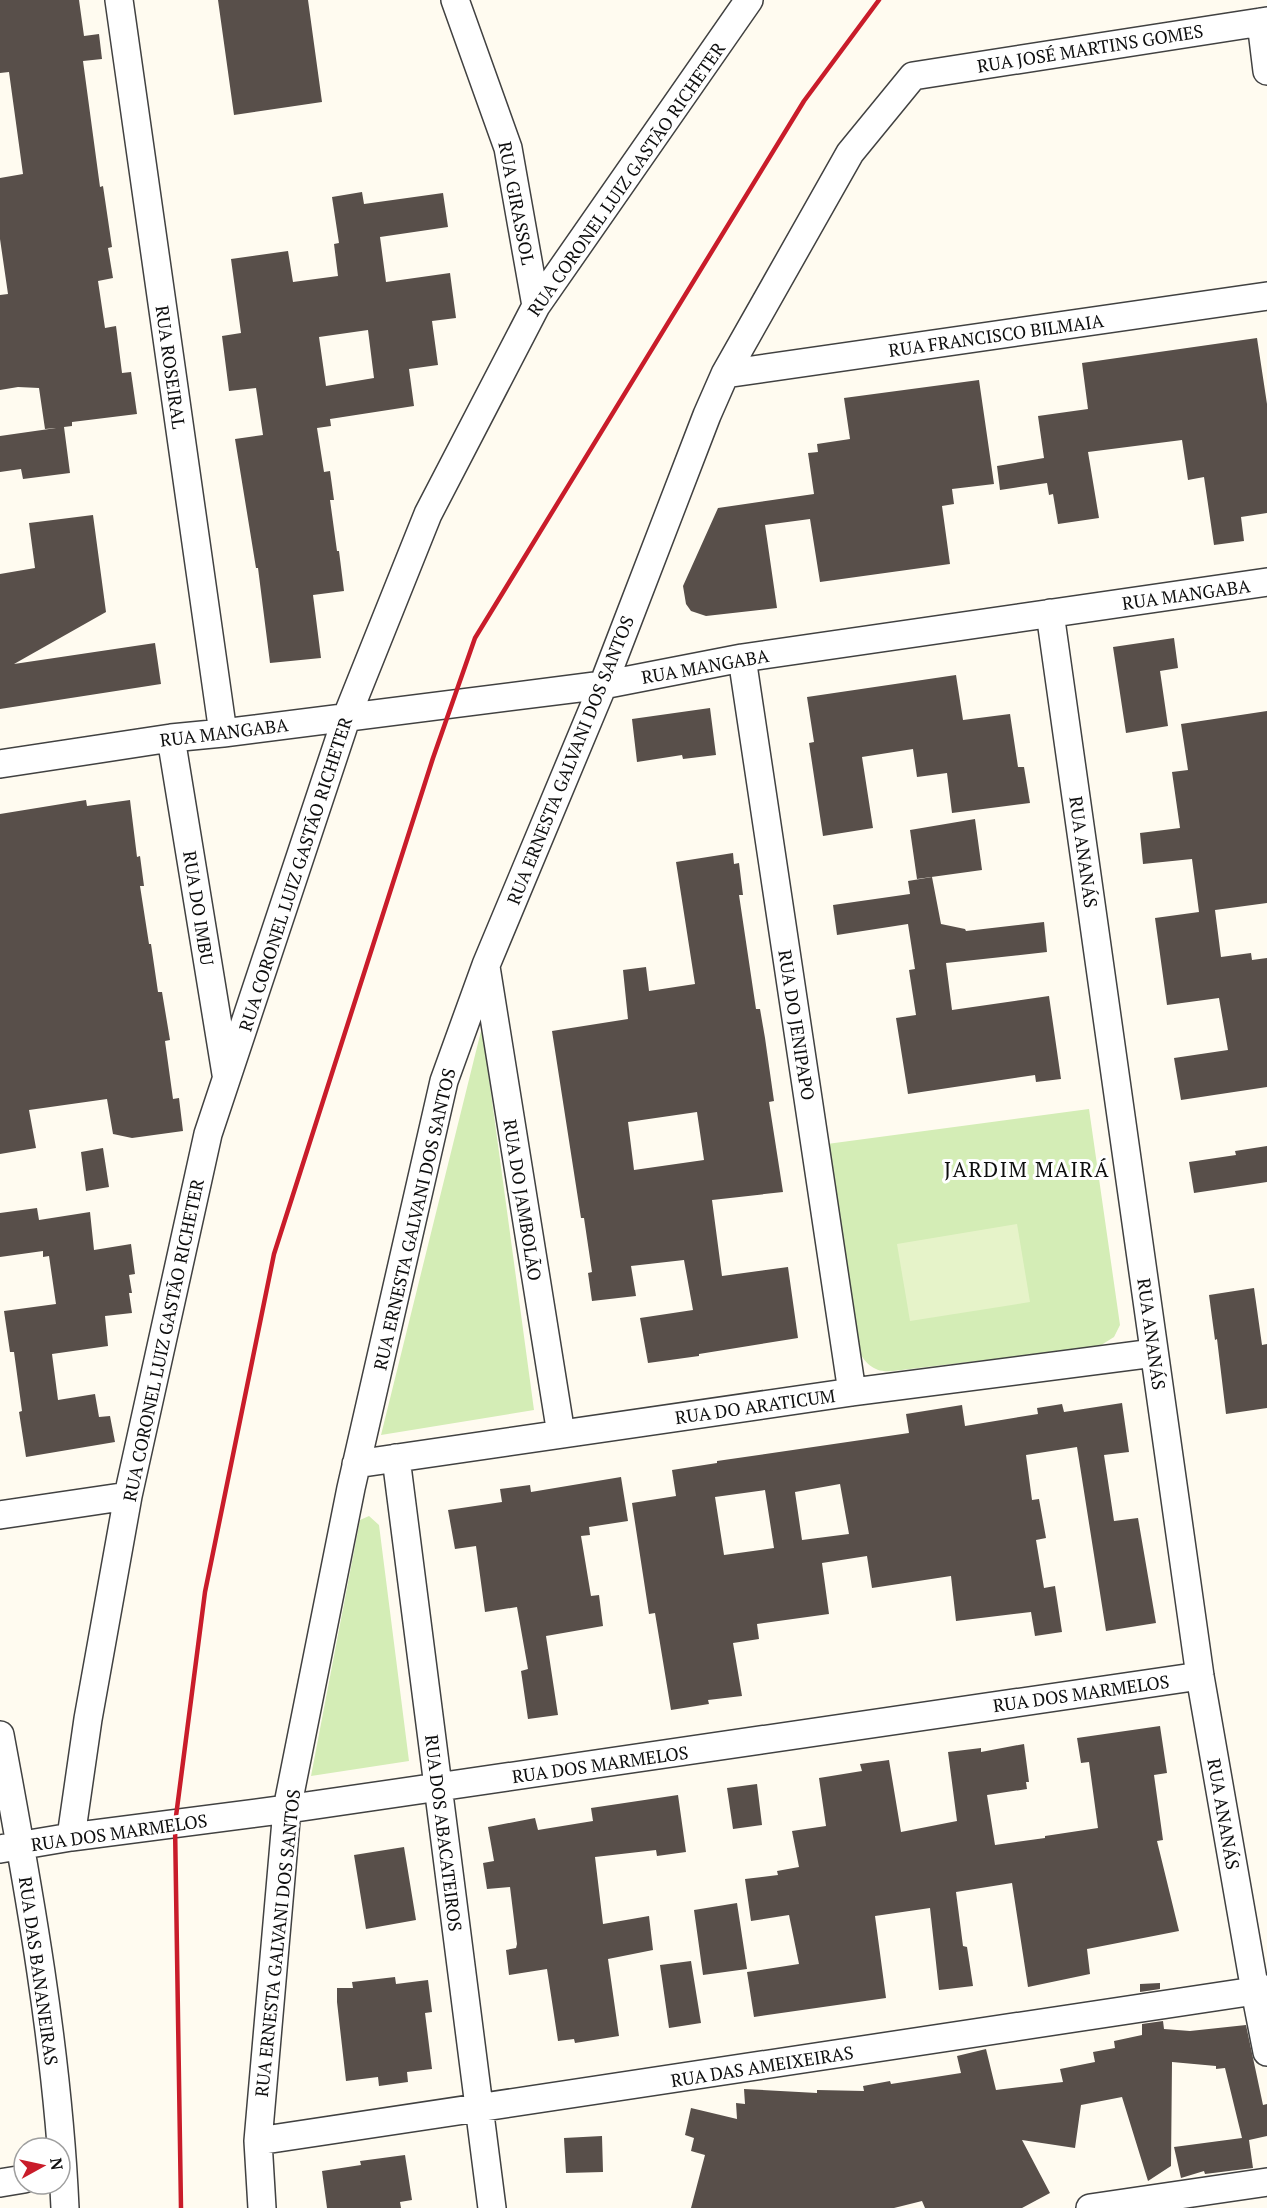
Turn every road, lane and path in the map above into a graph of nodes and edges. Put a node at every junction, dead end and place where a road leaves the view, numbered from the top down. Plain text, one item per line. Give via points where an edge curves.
1 (119, 0) edge
2 (455, 0) edge
3 (749, 0) edge
4 (1264, 21) edge
5 (1267, 71) edge
6 (913, 76) joint
7 (1267, 296) edge
8 (536, 306) junction
9 (725, 374) junction
10 (1267, 582) edge
11 (1050, 613) junction
12 (742, 658) junction
13 (603, 685) junction
14 (347, 716) junction
15 (224, 733) junction
16 (171, 738) junction
17 (0, 764) edge
18 (486, 965) junction
19 (227, 1078) junction
20 (1154, 1353) junction
21 (852, 1392) junction
22 (561, 1434) junction
23 (396, 1458) junction
24 (356, 1464) junction
25 (128, 1496) junction
26 (0, 1515) edge
27 (1200, 1676) junction
28 (0, 1735) edge
29 (438, 1787) junction
30 (287, 1809) junction
31 (71, 1837) junction
32 (10, 1847) edge
33 (1261, 1990) edge
34 (1267, 2052) edge
35 (480, 2108) junction
36 (59, 2136) edge
37 (258, 2141) junction
38 (1267, 2182) edge
39 (262, 2208) edge
40 (492, 2208) edge
41 (1090, 2208) edge

1 - 15 street, RUA ROSEIRAL
2 - 8 street, RUA GIRASSOL via 508,148
3 - 8 street, RUA CORONEL LUIZ GASTÃO RICHETER
4 - 5 street
4 - 6 street, RUA JOSÉ MARTINS GOMES
6 - 9 street, RUA ERNESTA GALVANI DOS SANTOS via 850,153
7 - 9 street, RUA FRANCISCO BILMAIA
8 - 14 street, RUA CORONEL LUIZ GASTÃO RICHETER via 428,514
9 - 13 street, RUA ERNESTA GALVANI DOS SANTOS
10 - 11 street, RUA MANGABA
11 - 12 street, RUA MANGABA
11 - 20 street, RUA ANANÁS
12 - 13 street, RUA MANGABA
12 - 21 street, RUA DO JENIPAPO
13 - 14 street, RUA MANGABA
13 - 18 street, RUA ERNESTA GALVANI DOS SANTOS
14 - 15 street, RUA MANGABA
14 - 19 street, RUA CORONEL LUIZ GASTÃO RICHETER
15 - 16 street, RUA MANGABA
16 - 17 street, RUA MANGABA
16 - 19 street, RUA DO IMBU
18 - 22 street, RUA DO JAMBOLÃO
18 - 24 street, RUA ERNESTA GALVANI DOS SANTOS via 444,1081
19 - 25 street, RUA CORONEL LUIZ GASTÃO RICHETER via 208,1134
20 - 21 street, RUA DO ARATICUM
20 - 27 street, RUA ANANÁS
21 - 22 street, RUA DO ARATICUM
22 - 23 street, RUA DO ARATICUM
23 - 24 street, RUA DO ARATICUM
23 - 29 street, RUA DOS ABACATEIROS
24 - 30 street, RUA ERNESTA GALVANI DOS SANTOS
25 - 26 street
25 - 31 street, RUA CORONEL LUIZ GASTÃO RICHETER
27 - 29 street, RUA DOS MARMELOS
27 - 33 street, RUA ANANÁS
28 - 32 street, RUA DAS BANANEIRAS
29 - 30 street, RUA DOS MARMELOS
29 - 35 street, RUA DOS ABACATEIROS
30 - 31 street, RUA DOS MARMELOS
30 - 37 street, RUA ERNESTA GALVANI DOS SANTOS
31 - 32 street, RUA DOS MARMELOS
32 - 36 street, RUA DAS BANANEIRAS via 51,2055
33 - 34 street, RUA ANANÁS
33 - 35 street, RUA DAS AMEIXEIRAS
35 - 37 street, RUA DAS AMEIXEIRAS
35 - 40 street, RUA DOS ABACATEIROS
37 - 39 street, RUA ERNESTA GALVANI DOS SANTOS
38 - 41 street

